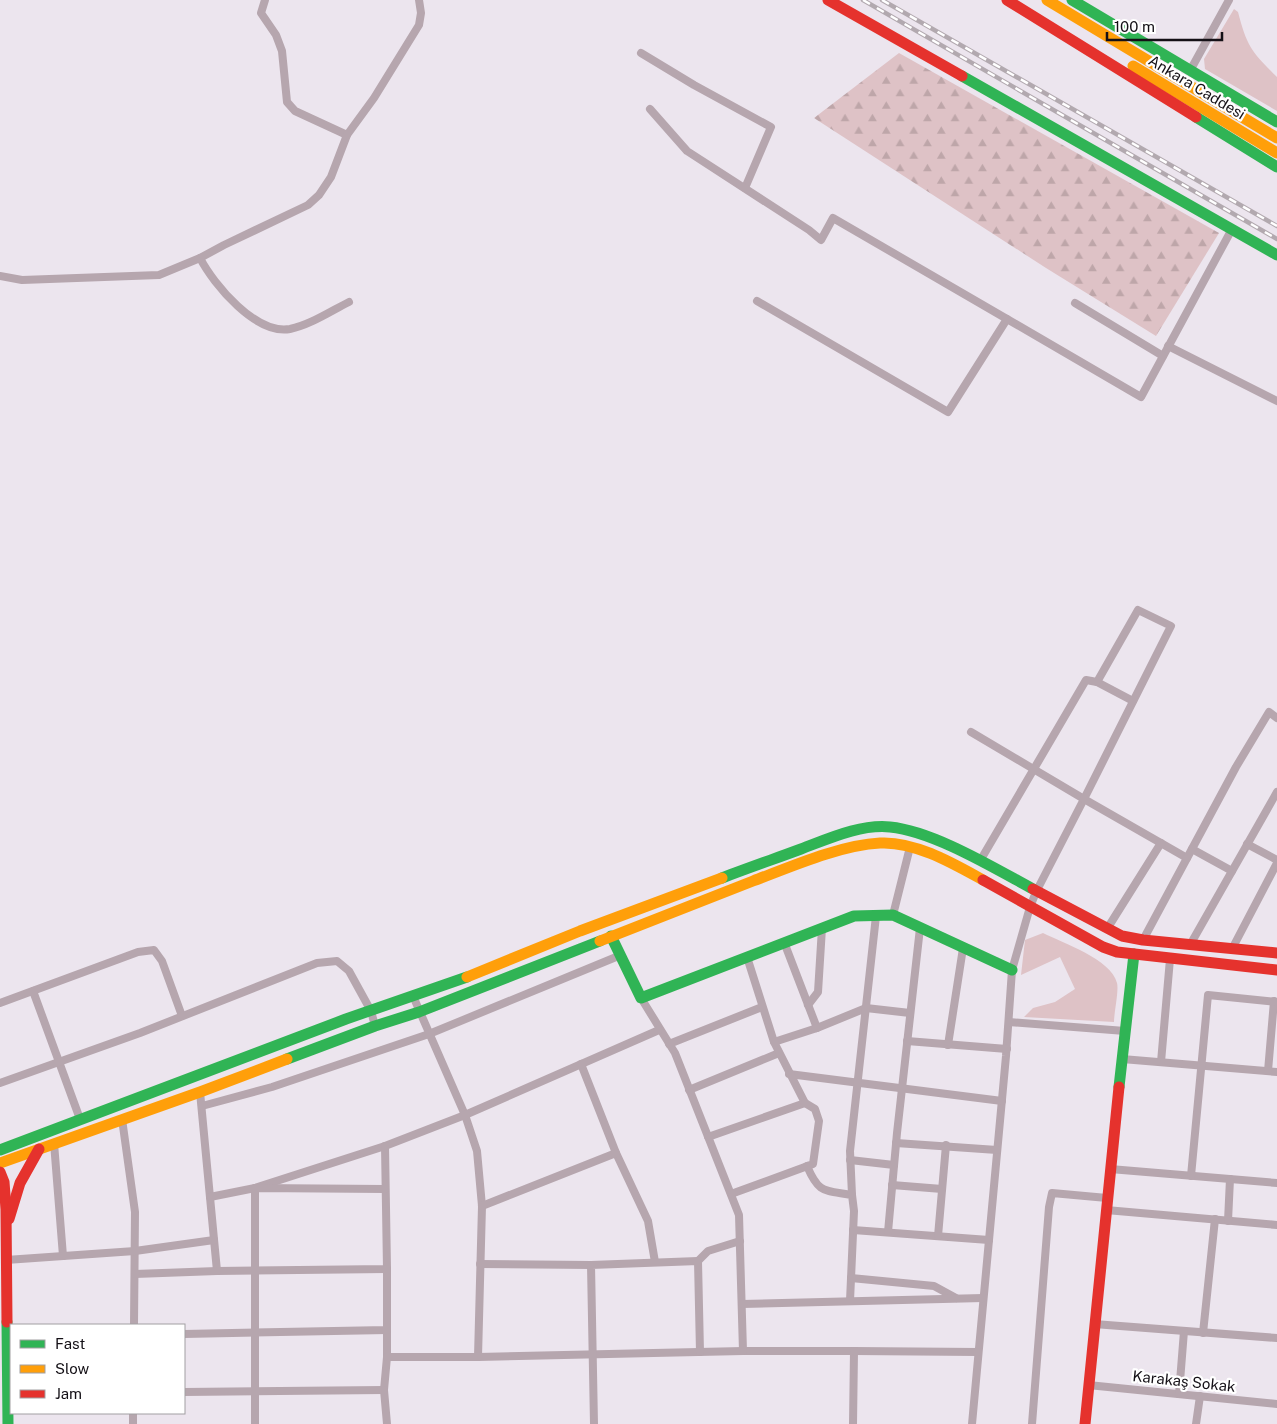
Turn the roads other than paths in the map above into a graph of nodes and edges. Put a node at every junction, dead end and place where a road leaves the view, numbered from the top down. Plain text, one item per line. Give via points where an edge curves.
1 (265, 0) edge
2 (420, 0) edge
3 (828, 0) edge
4 (1007, 0) edge
5 (1025, 0) edge
6 (1047, 0) edge
7 (1072, 0) edge
8 (1229, 0) edge
9 (641, 53) dead end
10 (1190, 69) junction
11 (650, 109) dead end
12 (1277, 122) edge
13 (348, 135) junction
14 (1277, 138) edge
15 (1277, 154) edge
16 (1277, 167) edge
17 (745, 188) junction
18 (1232, 230) junction
19 (1277, 255) edge
20 (200, 258) junction
21 (0, 276) edge
22 (757, 301) dead end
23 (349, 302) dead end
24 (1075, 303) dead end
25 (1007, 319) junction
26 (1168, 346) junction
27 (1163, 356) junction
28 (1277, 401) edge
29 (1097, 682) junction
30 (1133, 701) junction
31 (1277, 718) edge
32 (972, 732) dead end
33 (1034, 770) junction
34 (1277, 792) edge
35 (1084, 799) junction
36 (1161, 843) junction
37 (1247, 844) junction
38 (910, 847) junction
39 (1192, 850) junction
40 (1187, 858) junction
41 (980, 861) junction
42 (1277, 861) edge
43 (1232, 871) junction
44 (1036, 892) junction
45 (1030, 907) junction
46 (892, 915) junction
47 (876, 916) junction
48 (822, 928) junction
49 (920, 928) junction
50 (1107, 929) junction
51 (612, 936) junction
52 (1143, 940) junction
53 (784, 942) junction
54 (1190, 945) junction
55 (963, 948) junction
56 (1232, 949) junction
57 (1276, 951) edge
58 (1134, 954) junction
59 (620, 955) junction
60 (747, 957) junction
61 (1170, 959) junction
62 (1012, 970) junction
63 (1277, 970) edge
64 (33, 991) junction
65 (413, 996) junction
66 (641, 998) junction
67 (1275, 1001) edge
68 (0, 1003) edge
69 (808, 1005) junction
70 (762, 1007) junction
71 (866, 1008) junction
72 (372, 1011) junction
73 (419, 1012) junction
74 (910, 1013) junction
75 (182, 1016) junction
76 (1009, 1022) junction
77 (376, 1026) junction
78 (818, 1028) junction
79 (659, 1030) junction
80 (1125, 1031) junction
81 (429, 1034) junction
82 (907, 1041) junction
83 (774, 1042) junction
84 (669, 1044) junction
85 (948, 1045) junction
86 (1007, 1050) junction
87 (779, 1053) junction
88 (1122, 1059) junction
89 (60, 1062) junction
90 (1161, 1062) junction
91 (581, 1064) junction
92 (1200, 1066) junction
93 (1268, 1071) junction
94 (1277, 1072) edge
95 (789, 1074) junction
96 (0, 1083) edge
97 (857, 1083) junction
98 (902, 1088) junction
99 (689, 1090) junction
100 (200, 1092) junction
101 (1002, 1101) junction
102 (805, 1103) junction
103 (202, 1106) junction
104 (465, 1115) junction
105 (80, 1119) junction
106 (122, 1119) junction
107 (708, 1137) junction
108 (54, 1143) junction
109 (896, 1143) junction
110 (946, 1145) junction
111 (385, 1146) junction
112 (39, 1149) junction
113 (0, 1150) edge
114 (997, 1150) junction
115 (616, 1153) junction
116 (850, 1160) junction
117 (0, 1163) edge
118 (894, 1165) junction
119 (807, 1166) junction
120 (1110, 1169) junction
121 (0, 1172) edge
122 (1191, 1176) junction
123 (1230, 1179) junction
124 (1277, 1183) edge
125 (892, 1185) junction
126 (255, 1188) junction
127 (385, 1189) junction
128 (942, 1189) junction
129 (731, 1194) junction
130 (852, 1195) junction
131 (210, 1197) junction
132 (1106, 1204) junction
133 (482, 1206) junction
134 (1215, 1219) junction
135 (1228, 1221) junction
136 (1277, 1225) edge
137 (6, 1228) junction
138 (853, 1230) junction
139 (888, 1232) junction
140 (938, 1236) junction
141 (214, 1240) junction
142 (989, 1240) junction
143 (740, 1241) junction
144 (135, 1251) junction
145 (63, 1256) junction
146 (6, 1260) junction
147 (698, 1261) junction
148 (655, 1262) junction
149 (480, 1264) junction
150 (591, 1264) junction
151 (387, 1269) junction
152 (217, 1271) junction
153 (256, 1271) junction
154 (135, 1274) junction
155 (851, 1278) junction
156 (983, 1298) junction
157 (958, 1299) junction
158 (850, 1301) junction
159 (742, 1304) junction
160 (134, 1324) edge
161 (1094, 1324) junction
162 (387, 1330) junction
163 (1184, 1331) junction
164 (255, 1332) junction
165 (1203, 1333) junction
166 (185, 1334) edge
167 (9, 1336) edge
168 (1277, 1338) edge
169 (743, 1351) junction
170 (854, 1351) junction
171 (700, 1352) junction
172 (978, 1352) junction
173 (593, 1355) junction
174 (387, 1357) junction
175 (478, 1357) junction
176 (1088, 1385) junction
177 (384, 1390) junction
178 (255, 1391) junction
179 (185, 1392) edge
180 (1179, 1394) junction
181 (1200, 1396) junction
182 (10, 1397) edge
183 (1277, 1404) edge
184 (8, 1424) edge
185 (255, 1424) edge
186 (387, 1424) edge
187 (594, 1424) edge
188 (853, 1424) edge
189 (972, 1424) edge
190 (1032, 1424) edge
191 (1084, 1424) edge
192 (1196, 1424) edge

1 - 13 street via 261,13 282,50 287,102 295,112
2 - 13 street via 420,25
3 - 18 main road
4 - 16 main road
5 - 15 main road, Ankara Caddesi
6 - 14 main road, Ankara Caddesi
7 - 10 main road
8 - 10 street
9 - 17 street via 771,127
10 - 12 main road
11 - 17 street via 687,151
13 - 20 street via 331,177 308,205
17 - 25 street via 821,240 832,218
18 - 19 main road
18 - 26 street
20 - 21 street via 159,275 22,280
20 - 23 street via 209,275 236,304 254,320 275,329 289,329 309,322
22 - 25 street via 948,412
24 - 27 street
25 - 27 street via 1141,397
26 - 27 street
26 - 28 street
29 - 30 street
29 - 30 street via 1138,610 1171,626
29 - 33 street via 1086,680
30 - 35 street
31 - 39 street via 1269,712
32 - 33 street
33 - 35 street
33 - 41 street
34 - 37 street
35 - 36 street
35 - 44 street
36 - 40 street
36 - 50 street
37 - 42 street
37 - 43 street
38 - 45 main road via 943,858
38 - 46 street
38 - 51 main road via 881,843 846,850 787,868
39 - 40 street
39 - 43 street
40 - 52 street
41 - 44 main road
41 - 65 main road via 926,836 888,827 858,830 580,931
42 - 56 street
43 - 54 street
44 - 45 street
44 - 50 main road
45 - 58 main road via 1102,947
45 - 62 street
46 - 47 main road
46 - 49 main road
47 - 48 main road via 854,916
47 - 71 street
48 - 53 main road
48 - 69 street via 818,992
49 - 55 main road
49 - 74 street
50 - 52 main road
51 - 59 main road
51 - 73 main road
52 - 54 main road
53 - 60 main road
53 - 69 street
54 - 56 main road
55 - 62 main road
55 - 85 street
56 - 57 main road
58 - 61 main road
58 - 80 main road
59 - 66 main road
59 - 81 street
60 - 66 main road
60 - 70 street
61 - 63 main road
61 - 90 street
62 - 76 street
64 - 68 street
64 - 75 street via 138,952 154,950 162,961
64 - 89 street
65 - 72 main road
65 - 73 street
66 - 79 street
67 - 92 street via 1208,995
67 - 93 street
69 - 78 street
70 - 83 street
70 - 84 street
71 - 74 street
71 - 78 street
71 - 97 street
72 - 75 street via 349,971 337,961 317,963
72 - 77 street
72 - 105 main road
73 - 77 main road
73 - 81 street
74 - 82 street
75 - 89 street
76 - 80 street
76 - 86 street
77 - 100 main road
78 - 83 street
79 - 84 street
79 - 91 street
80 - 88 main road
81 - 103 street via 272,1087
81 - 104 street
82 - 85 street
82 - 98 street
83 - 87 street
84 - 99 street
85 - 86 street
86 - 101 street
87 - 95 street
87 - 99 street
88 - 90 street
88 - 120 main road
89 - 96 street
89 - 105 street
90 - 92 street
91 - 104 street
91 - 115 street
92 - 93 street
92 - 122 street
93 - 94 street
95 - 97 street
95 - 102 street
97 - 98 street
97 - 116 street
98 - 101 street
98 - 109 street
99 - 107 street
100 - 103 street
100 - 106 main road
101 - 114 street
102 - 107 street
102 - 119 street via 815,1108 819,1121 813,1164
103 - 131 street
104 - 111 street
104 - 133 street via 477,1151
105 - 113 main road
106 - 108 main road
106 - 144 street via 135,1212
107 - 129 street
108 - 112 main road
108 - 145 street
109 - 110 street
109 - 118 street
110 - 114 street
110 - 128 street
111 - 126 street
111 - 127 street
112 - 117 main road
112 - 137 main road via 20,1183
114 - 142 street
115 - 133 street
115 - 148 street via 648,1221
116 - 118 street
116 - 130 street
118 - 125 street
119 - 129 street
119 - 130 street via 816,1184 825,1190
120 - 122 street
120 - 132 main road
121 - 137 main road via 4,1182
122 - 123 street
123 - 124 street
123 - 135 street
125 - 128 street
125 - 139 street
126 - 127 street
126 - 131 street
126 - 153 street
127 - 151 street
128 - 140 street
129 - 143 street via 739,1215
130 - 138 street
131 - 141 street
132 - 134 street
132 - 161 main road
132 - 190 street via 1052,1193
133 - 149 street
134 - 135 street
134 - 165 street
135 - 136 street
137 - 146 main road
138 - 139 street
138 - 155 street
139 - 140 street
140 - 142 street
141 - 144 street
141 - 152 street
142 - 156 street
143 - 147 street via 708,1251
143 - 159 street
144 - 145 street
144 - 154 street
145 - 146 street
146 - 167 main road
147 - 148 street
147 - 171 street
148 - 150 street
149 - 150 street
149 - 175 street
150 - 173 street
151 - 153 street
151 - 162 street
152 - 153 street
152 - 154 street
153 - 164 street
154 - 160 street
155 - 157 street via 934,1286
155 - 158 street
156 - 157 street
156 - 172 street
157 - 158 street
158 - 159 street
159 - 169 street
161 - 163 street
161 - 176 main road
162 - 164 street
162 - 174 street
163 - 165 street
163 - 180 street
164 - 166 street
164 - 178 street
165 - 168 street
167 - 182 main road
169 - 170 street
169 - 171 street
170 - 172 street
170 - 188 street
171 - 173 street
172 - 189 street
173 - 175 street
173 - 187 street
174 - 175 street
174 - 177 street
176 - 180 street, Karakaş Sokak
176 - 191 main road
177 - 178 street
177 - 186 street
178 - 179 street
178 - 185 street
180 - 181 street, Karakaş Sokak
181 - 183 street, Karakaş Sokak
181 - 192 street
182 - 184 main road

